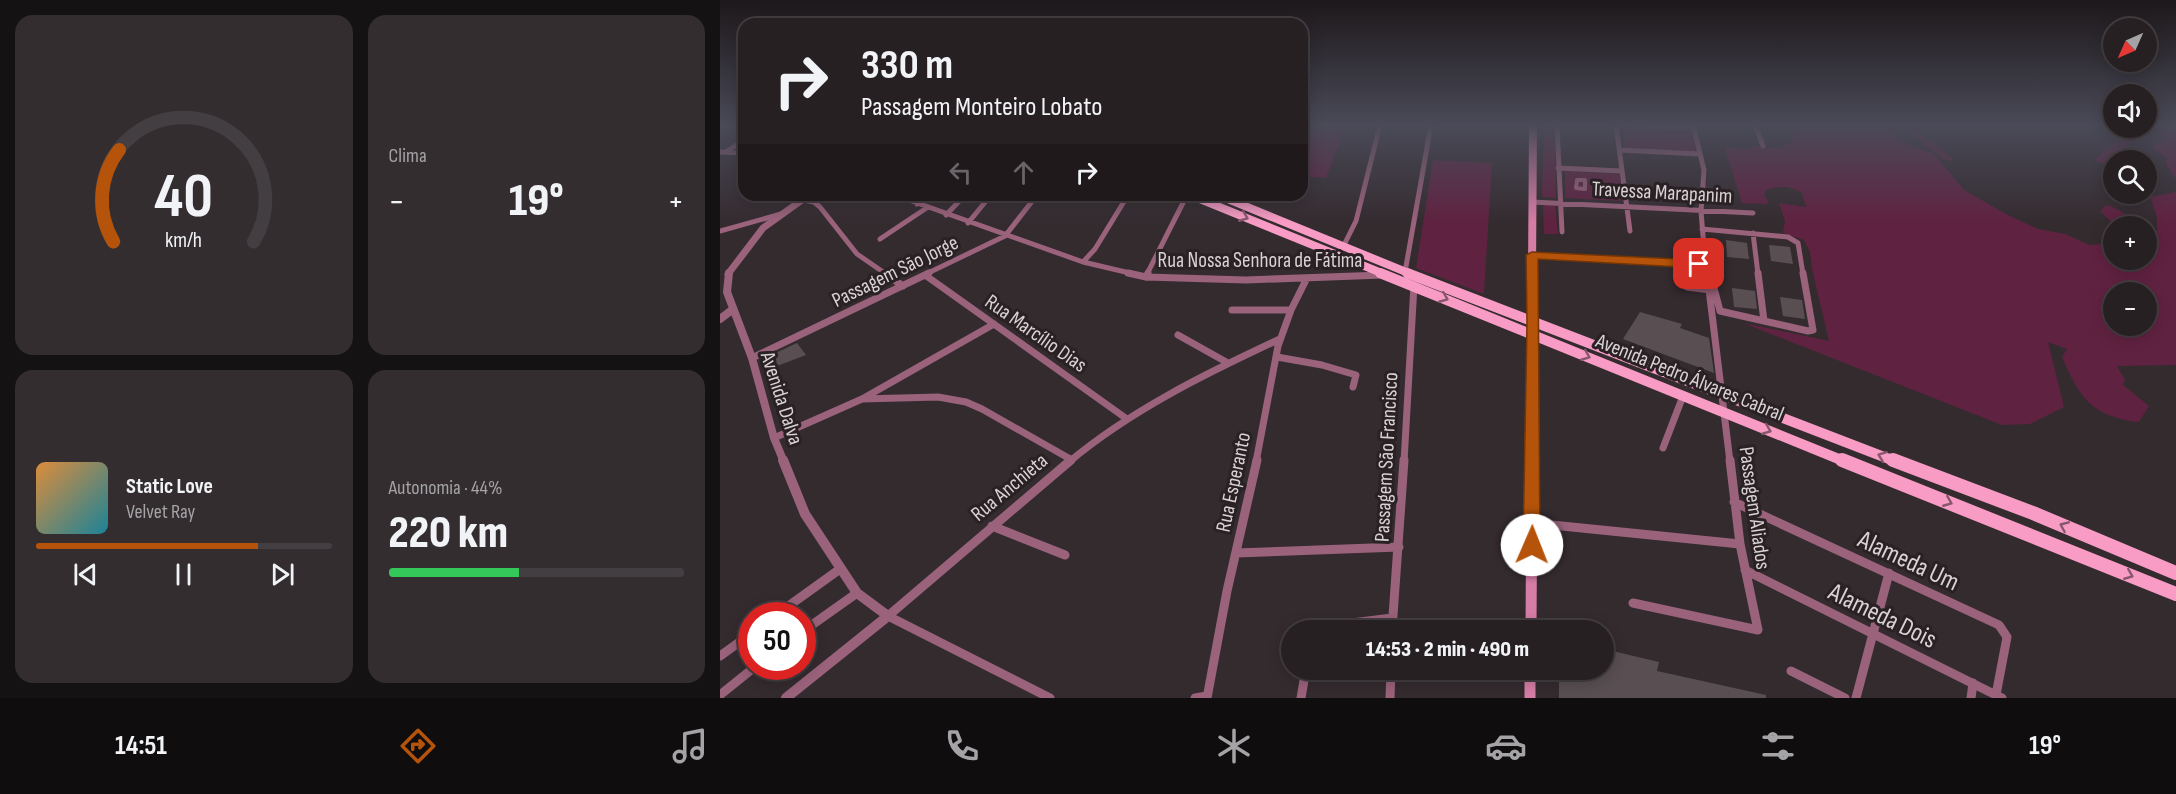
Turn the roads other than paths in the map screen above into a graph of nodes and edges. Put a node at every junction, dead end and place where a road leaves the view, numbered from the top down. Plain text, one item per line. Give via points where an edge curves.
1 (1372, 158) edge
2 (1425, 158) edge
3 (1533, 158) edge
4 (1558, 158) edge
5 (1620, 158) edge
6 (1701, 158) edge
7 (1558, 168) junction
8 (1622, 171) junction
9 (800, 201) edge
10 (812, 201) edge
11 (910, 201) edge
12 (920, 201) edge
13 (959, 201) edge
14 (986, 201) edge
15 (1031, 201) edge
16 (1124, 201) edge
17 (1185, 201) edge
18 (1203, 201) edge
19 (1232, 201) edge
20 (1532, 201) junction
21 (1560, 203) junction
22 (917, 204) junction
23 (1627, 206) junction
24 (928, 207) junction
25 (1701, 211) junction
26 (784, 213) junction
27 (1753, 213) dead end
28 (946, 215) junction
29 (968, 223) junction
30 (1702, 229) junction
31 (720, 231) edge
32 (1630, 231) dead end
33 (1562, 232) dead end
34 (1753, 233) junction
35 (1005, 236) junction
36 (880, 239) dead end
37 (1343, 247) junction
38 (1532, 255) junction
39 (1083, 262) junction
40 (1405, 272) junction
41 (925, 275) junction
42 (1386, 275) junction
43 (1146, 277) junction
44 (1307, 278) junction
45 (1414, 285) junction
46 (903, 286) junction
47 (1687, 287) dead end
48 (1710, 290) junction
49 (732, 310) junction
50 (1232, 310) dead end
51 (1291, 310) junction
52 (720, 319) edge
53 (1764, 321) junction
54 (994, 324) junction
55 (1533, 328) junction
56 (1178, 335) dead end
57 (1280, 339) junction
58 (1276, 357) junction
59 (752, 358) junction
60 (1228, 363) junction
61 (1353, 387) dead end
62 (1683, 396) junction
63 (1722, 396) junction
64 (862, 399) junction
65 (1724, 413) junction
66 (1127, 419) junction
67 (774, 438) junction
68 (1663, 448) dead end
69 (1072, 460) junction
70 (1734, 502) junction
71 (1532, 523) junction
72 (992, 526) junction
73 (1740, 544) junction
74 (1399, 547) junction
75 (1236, 553) junction
76 (1065, 555) dead end
77 (840, 569) junction
78 (1745, 570) junction
79 (1889, 573) junction
80 (2176, 573) edge
81 (856, 592) junction
82 (2176, 594) edge
83 (794, 602) edge
84 (1633, 603) dead end
85 (888, 616) junction
86 (1392, 618) joint
87 (1376, 620) edge
88 (1531, 620) edge
89 (816, 622) edge
90 (1873, 634) junction
91 (738, 643) edge
92 (720, 656) edge
93 (1791, 671) dead end
94 (739, 680) edge
95 (1304, 680) edge
96 (1391, 680) edge
97 (1530, 680) edge
98 (1973, 683) junction
99 (720, 695) edge
100 (1207, 697) edge
101 (1999, 697) edge
102 (786, 698) edge
103 (1050, 698) edge
104 (1195, 698) edge
105 (1301, 698) edge
106 (1390, 698) edge
107 (1530, 698) edge
108 (1845, 698) edge
109 (1856, 698) edge
110 (1971, 698) edge

1 - 37 street via 1356,221
2 - 40 street
3 - 20 main road
4 - 7 street
5 - 8 street
6 - 25 street via 1704,170
7 - 8 street
7 - 21 street
8 - 23 street
9 - 26 street, Avenida Dalva
10 - 46 street via 857,254
11 - 22 street, Rua Nossa Senhora de Fátima
12 - 22 street
13 - 28 street
14 - 29 street
15 - 35 street, Passagem São Jorge
16 - 39 street
17 - 43 street
18 -> 42 main road, Avenida Pedro Álvares Cabral
19 - 37 main road, Avenida Pedro Álvares Cabral
20 - 21 street, Travessa Marapanim
20 - 38 main road
21 - 23 street, Travessa Marapanim
21 - 33 street
22 - 24 street, Rua Nossa Senhora de Fátima
23 - 25 street, Travessa Marapanim
23 - 32 street
24 - 28 street, Rua Nossa Senhora de Fátima
24 - 36 street
25 - 27 street, Travessa Marapanim
25 - 30 street
26 - 31 street
26 - 49 street, Avenida Dalva via 763,228 728,275
28 - 29 street, Rua Nossa Senhora de Fátima
29 - 35 street, Rua Nossa Senhora de Fátima
30 - 34 street
30 - 53 street via 1720,311
34 - 53 street
34 - 53 street via 1797,241 1813,330
35 - 39 street, Rua Nossa Senhora de Fátima
35 - 41 street, Passagem São Jorge
37 - 40 main road, Avenida Pedro Álvares Cabral
38 - 48 street, Passagem Aliados via 1704,265
38 - 55 main road
39 - 43 street, Rua Nossa Senhora de Fátima
40 - 55 main road, Avenida Pedro Álvares Cabral
41 - 46 street, Passagem São Jorge
41 - 54 street, Rua Marcílio Dias
42 - 44 street, Rua Nossa Senhora de Fátima
42 - 45 main road, Avenida Pedro Álvares Cabral
43 - 44 street, Rua Nossa Senhora de Fátima
44 - 51 street, Rua Esperanto
45 -> 55 main road, Avenida Pedro Álvares Cabral
45 - 74 street, Passagem São Francisco
46 - 59 street, Passagem São Jorge
47 - 48 street
48 - 63 street, Passagem Aliados
49 - 52 street
49 - 59 street, Avenida Dalva
50 - 51 street
51 - 57 street, Rua Esperanto
54 - 64 street
54 - 66 street, Rua Marcílio Dias
55 -> 62 main road, Avenida Pedro Álvares Cabral
55 - 63 main road, Avenida Pedro Álvares Cabral
55 - 71 main road
56 - 60 street
57 - 58 street, Rua Esperanto
57 - 60 street, Rua Anchieta
58 - 61 street via 1356,375
58 - 75 street, Rua Esperanto
59 - 67 street, Avenida Dalva
60 - 66 street, Rua Anchieta
62 - 65 main road, Avenida Pedro Álvares Cabral
62 - 68 street
63 - 65 street, Passagem Aliados
80 -> 63 main road, Avenida Pedro Álvares Cabral via 2022,508
64 - 67 street
64 - 69 street via 938,397 966,402
65 - 70 street, Passagem Aliados
65 -> 82 main road, Avenida Pedro Álvares Cabral
66 - 69 street, Rua Anchieta
67 - 77 street, Avenida Dalva via 805,514
69 - 72 street, Rua Anchieta
70 - 73 street, Passagem Aliados
70 - 79 street, Alameda Um
71 - 73 street
71 - 88 main road
72 - 76 street
72 - 85 street, Rua Anchieta
73 - 78 street, Passagem Aliados
74 - 75 street
74 - 86 street, Passagem São Francisco
75 - 100 street, Rua Esperanto
77 - 81 street, Avenida Dalva
77 - 83 street
78 - 84 street, Passagem Aliados via 1758,630
78 - 90 street, Alameda Dois
79 - 90 street
79 - 101 street, Alameda Um via 2005,631
81 - 85 street, Avenida Dalva
81 - 89 street
85 - 102 street, Rua Anchieta
85 - 103 street
86 - 87 street
90 - 98 street, Alameda Dois
90 - 109 street
91 - 92 street
93 - 108 street
94 - 99 street
95 - 105 street
96 - 106 street
97 - 107 main road
98 - 101 street, Alameda Dois
98 - 110 street
100 - 104 street

